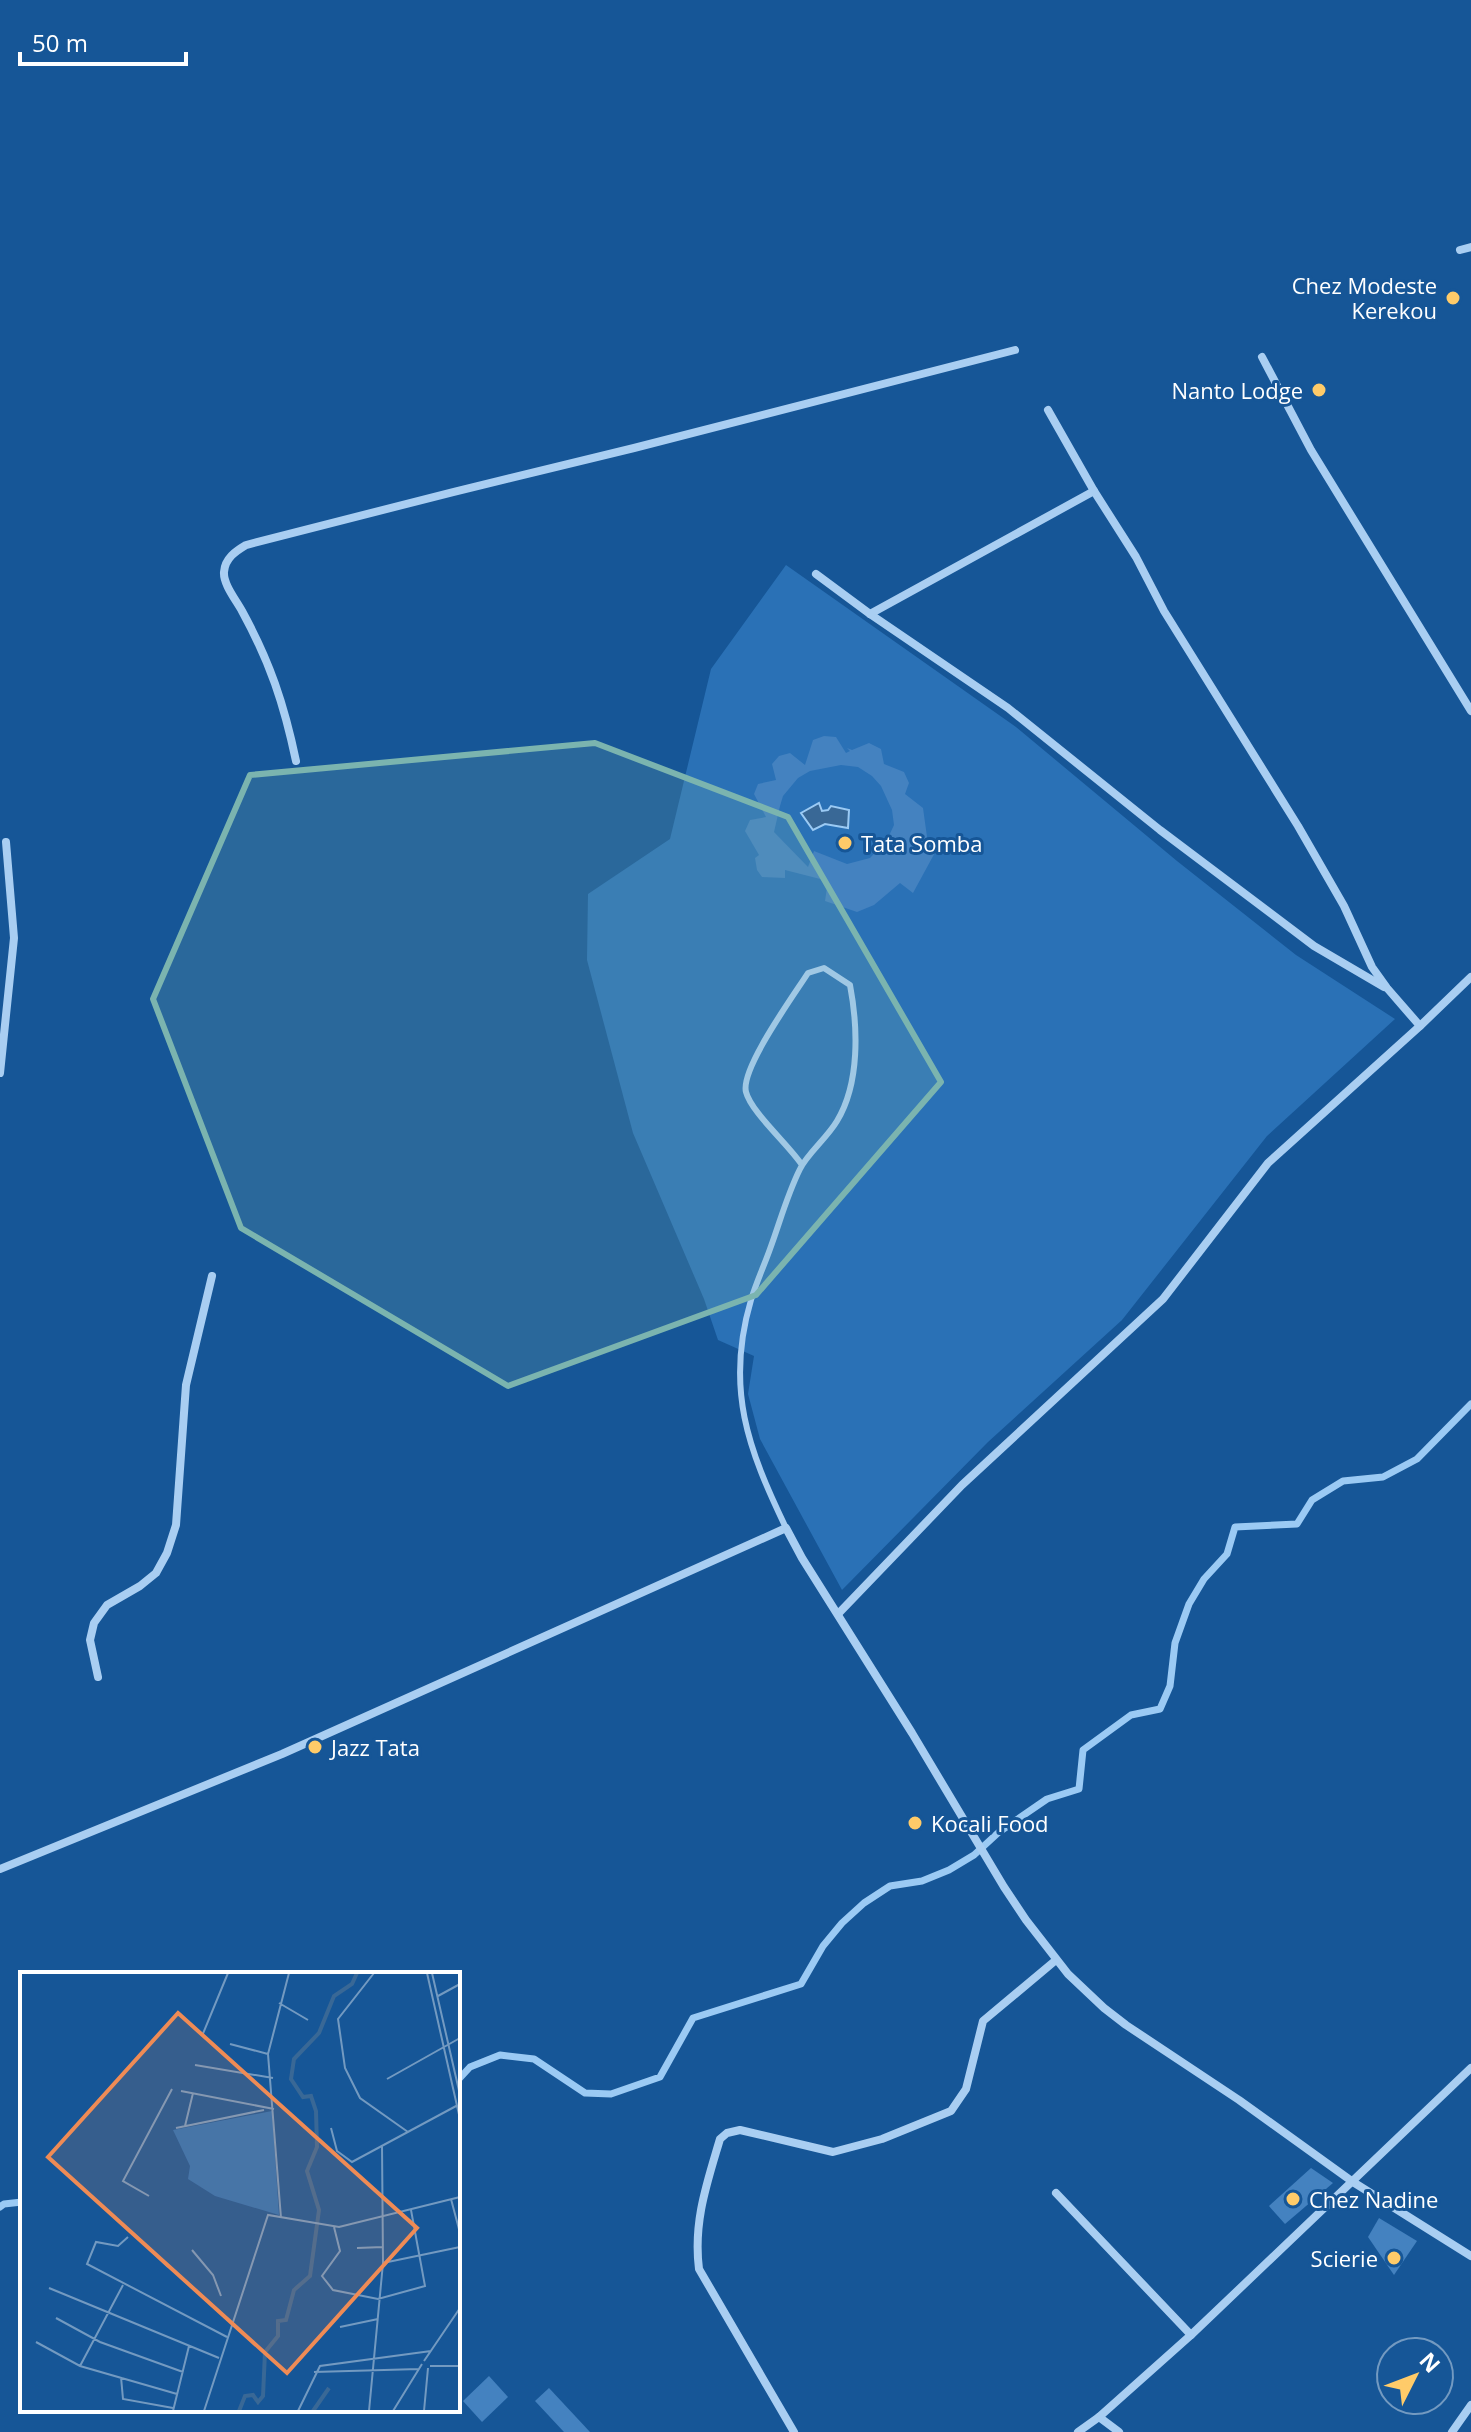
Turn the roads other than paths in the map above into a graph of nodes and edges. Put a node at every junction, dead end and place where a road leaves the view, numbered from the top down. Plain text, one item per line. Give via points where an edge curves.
1 (1471, 247) edge
2 (1460, 250) dead end
3 (1015, 350) dead end
4 (1262, 357) dead end
5 (1048, 410) dead end
6 (1094, 491) junction
7 (816, 574) dead end
8 (870, 614) junction
9 (1471, 711) edge
10 (296, 761) dead end
11 (6, 842) dead end
12 (1471, 977) edge
13 (1387, 988) junction
14 (1420, 1026) junction
15 (0, 1073) edge
16 (802, 1165) junction
17 (212, 1276) dead end
18 (786, 1528) junction
19 (838, 1614) junction
20 (98, 1677) dead end
21 (0, 1869) edge
22 (1056, 1960) junction
23 (1471, 2068) edge
24 (1353, 2182) junction
25 (1056, 2193) dead end
26 (1471, 2256) edge
27 (1191, 2335) junction
28 (1471, 2405) edge
29 (1099, 2417) junction
30 (794, 2432) edge
31 (1078, 2432) edge
32 (1119, 2432) edge
33 (1452, 2432) edge

1 - 2 street
3 - 10 street via 246,545 230,555 224,572 263,650
4 - 9 street via 1319,463
5 - 6 street
6 - 8 street
6 - 13 street via 1298,826
7 - 8 street
8 - 13 street via 1008,708 1314,946
11 - 15 street via 14,938
12 - 14 street
13 - 14 street
14 - 19 street via 1268,1163 1163,1299 962,1485
16 - 16 lane via 754,1106 745,1079 808,973 824,968 850,985 855,1040 850,1094 838,1120
16 - 18 lane via 750,1302 739,1392 746,1432
17 - 20 street via 186,1385 176,1525 156,1573 107,1605 94,1623 90,1640
18 - 19 street
18 - 21 street via 282,1754
19 - 22 street via 1004,1887
22 - 24 street via 1126,2025
22 - 30 street via 983,2021 966,2089 951,2111 833,2152 740,2130 720,2139 699,2210 699,2269
23 - 24 street
24 - 26 street
24 - 27 street
25 - 27 street
27 - 29 street
28 - 33 street
29 - 31 street
29 - 32 street

